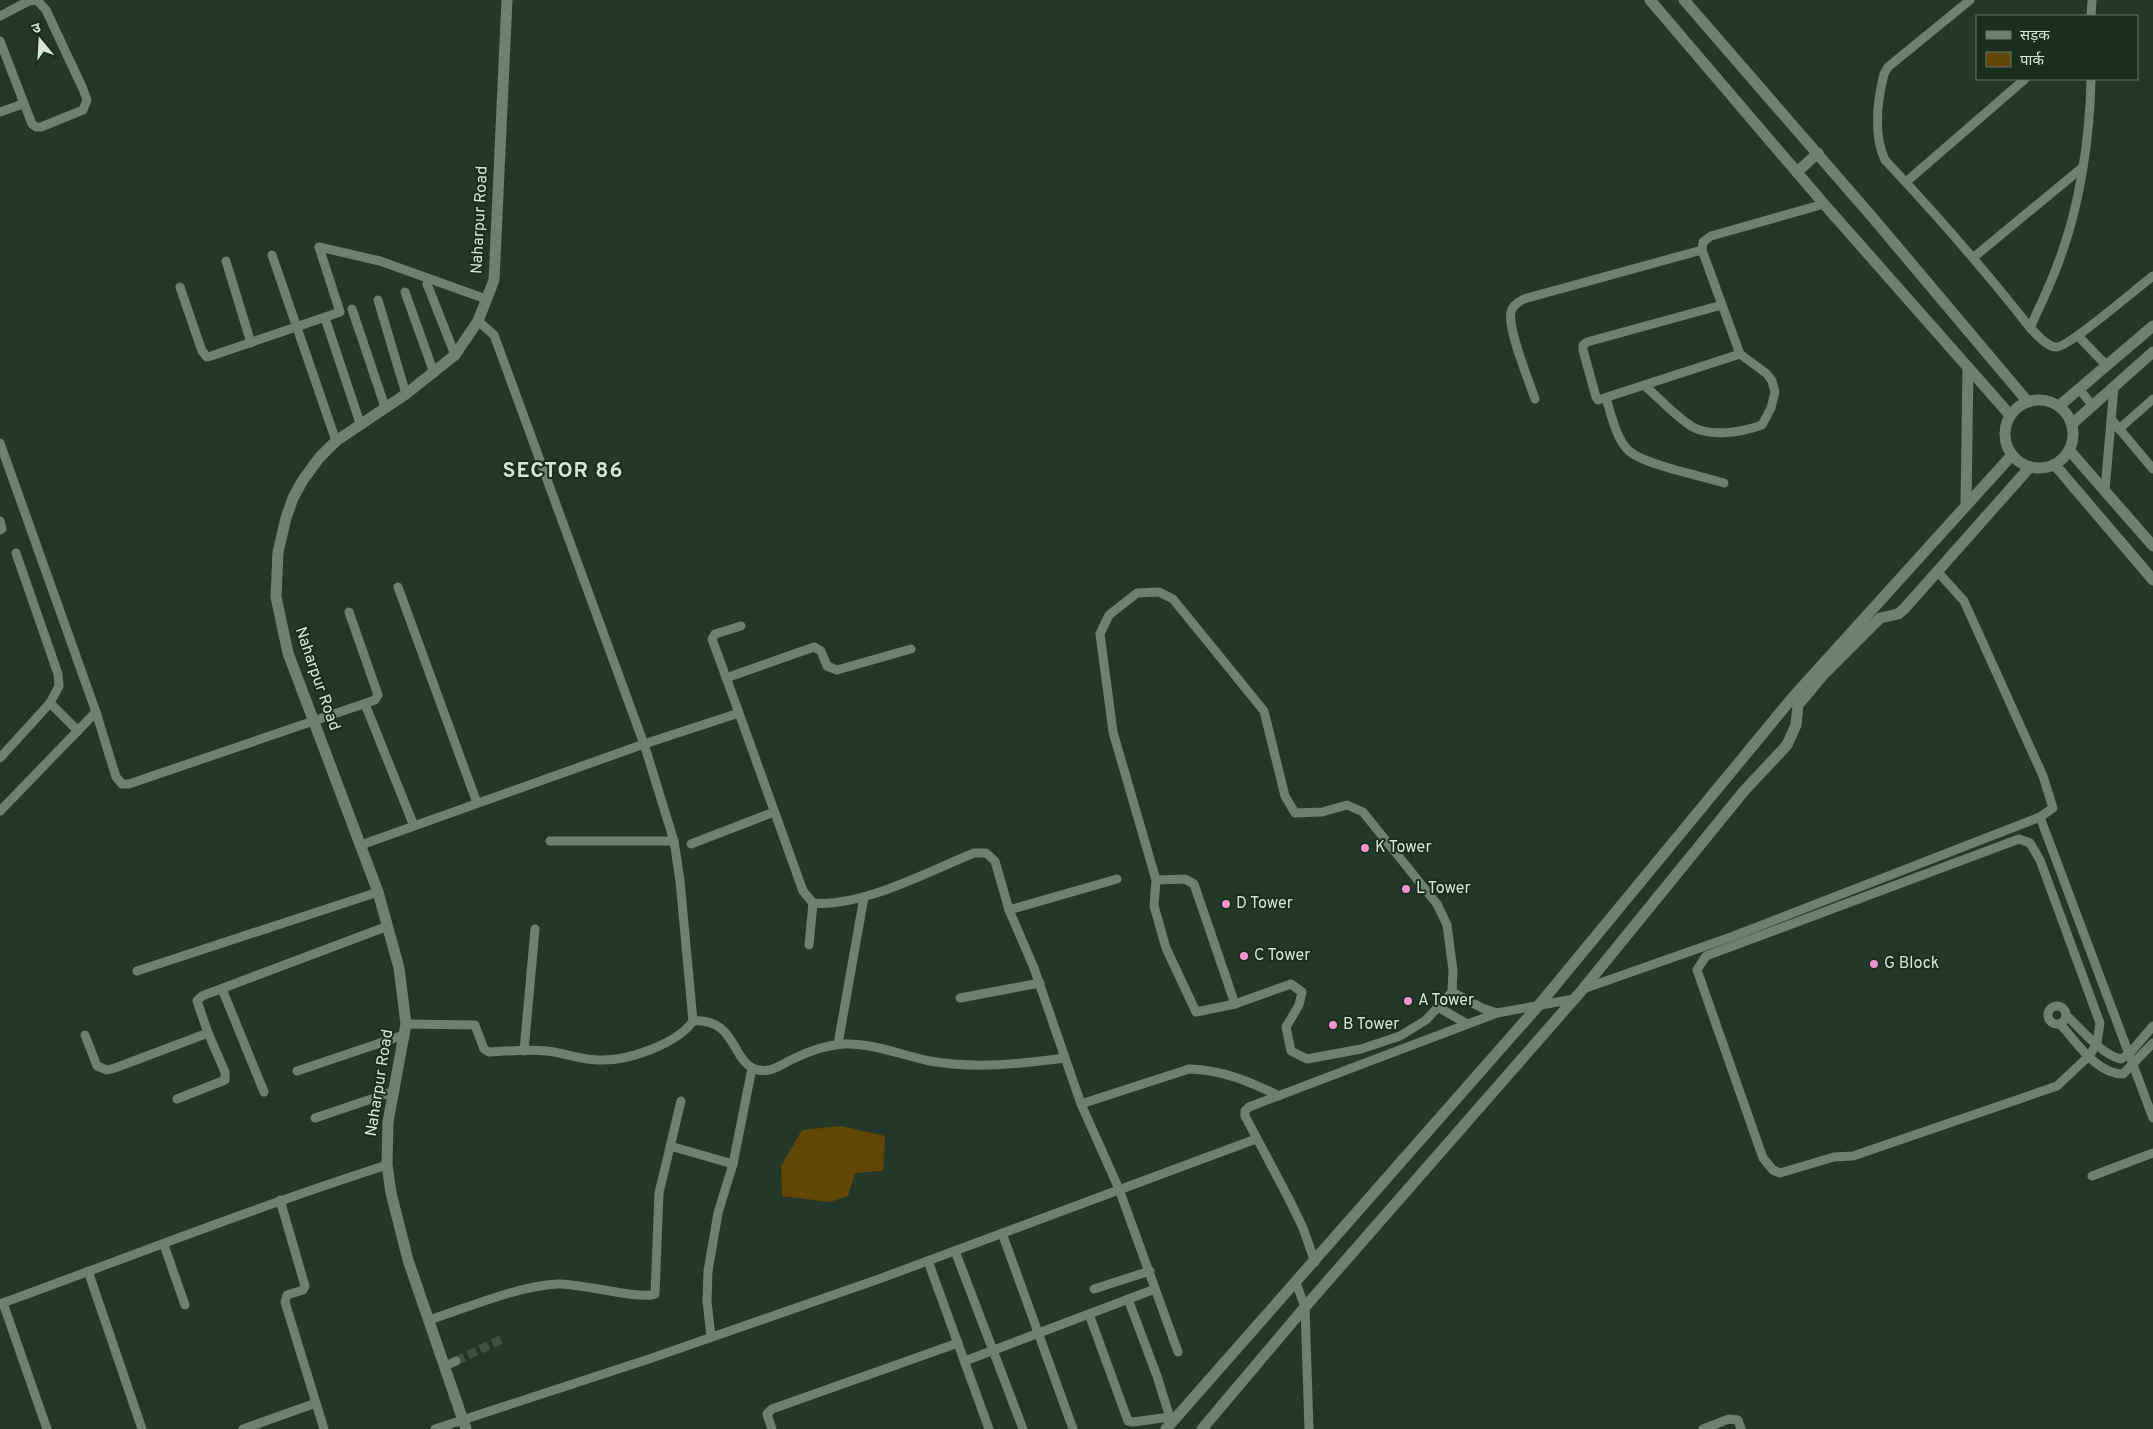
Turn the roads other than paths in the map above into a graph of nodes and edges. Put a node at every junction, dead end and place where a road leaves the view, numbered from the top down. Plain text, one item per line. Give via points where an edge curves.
1 (37, 0) edge
2 (507, 0) edge
3 (1650, 0) edge
4 (1684, 0) edge
5 (1970, 0) edge
6 (2092, 0) edge
7 (2091, 15) edge
8 (0, 16) edge
9 (0, 41) edge
10 (2024, 80) edge
11 (2091, 80) edge
12 (23, 104) junction
13 (0, 112) edge
14 (1818, 153) junction
15 (2083, 167) junction
16 (1798, 172) junction
17 (1906, 182) junction
18 (1824, 204) junction
19 (1702, 250) junction
20 (272, 255) dead end
21 (1974, 257) junction
22 (226, 261) dead end
23 (2153, 276) edge
24 (427, 284) dead end
25 (180, 286) dead end
26 (405, 292) dead end
27 (486, 299) junction
28 (378, 300) dead end
29 (1722, 306) junction
30 (352, 309) dead end
31 (325, 318) junction
32 (478, 321) junction
33 (2153, 326) edge
34 (297, 327) junction
35 (2030, 328) junction
36 (2078, 336) junction
37 (251, 343) junction
38 (2153, 352) edge
39 (1740, 354) junction
40 (455, 355) junction
41 (2107, 366) junction
42 (1968, 367) junction
43 (434, 373) junction
44 (1644, 385) junction
45 (2114, 386) junction
46 (2080, 390) junction
47 (406, 394) junction
48 (1606, 398) junction
49 (1535, 399) dead end
50 (2153, 399) edge
51 (2028, 402) junction
52 (2092, 405) junction
53 (2059, 406) junction
54 (385, 407) junction
55 (2010, 415) junction
56 (2111, 419) junction
57 (360, 423) junction
58 (2072, 424) junction
59 (2120, 429) junction
60 (336, 441) junction
61 (0, 443) edge
62 (2069, 450) junction
63 (2012, 455) junction
64 (2054, 465) junction
65 (2030, 467) junction
66 (2153, 470) edge
67 (1724, 483) dead end
68 (2105, 490) junction
69 (1966, 505) junction
70 (0, 521) edge
71 (0, 530) edge
72 (2153, 546) edge
73 (16, 553) dead end
74 (1937, 571) junction
75 (2153, 580) edge
76 (398, 587) dead end
77 (349, 612) dead end
78 (741, 626) dead end
79 (910, 649) dead end
80 (726, 678) junction
81 (50, 703) junction
82 (365, 704) junction
83 (96, 712) junction
84 (739, 713) junction
85 (313, 722) junction
86 (78, 731) junction
87 (644, 744) junction
88 (0, 758) edge
89 (478, 803) junction
90 (0, 811) edge
91 (774, 812) junction
92 (2040, 817) junction
93 (414, 826) junction
94 (674, 840) junction
95 (550, 841) dead end
96 (691, 844) dead end
97 (361, 845) junction
98 (1117, 879) dead end
99 (1156, 880) junction
100 (378, 892) junction
101 (864, 897) junction
102 (813, 903) junction
103 (1009, 910) junction
104 (388, 926) junction
105 (535, 929) dead end
106 (809, 945) dead end
107 (137, 971) dead end
108 (1040, 983) junction
109 (222, 989) junction
110 (1583, 989) junction
111 (1452, 992) junction
112 (960, 998) dead end
113 (1574, 1000) junction
114 (1235, 1004) junction
115 (1539, 1005) junction
116 (1438, 1007) junction
117 (1497, 1013) junction
118 (2066, 1015) junction
119 (693, 1021) junction
120 (1467, 1024) junction
121 (2060, 1024) junction
122 (2153, 1026) edge
123 (405, 1029) junction
124 (208, 1033) junction
125 (85, 1034) dead end
126 (2097, 1043) junction
127 (2153, 1043) edge
128 (838, 1044) junction
129 (524, 1051) junction
130 (2129, 1054) junction
131 (2090, 1055) junction
132 (1065, 1058) junction
133 (2134, 1065) junction
134 (752, 1068) junction
135 (297, 1071) dead end
136 (264, 1092) dead end
137 (392, 1092) junction
138 (1278, 1096) junction
139 (177, 1099) dead end
140 (681, 1101) dead end
141 (1081, 1104) junction
142 (315, 1118) dead end
143 (2153, 1118) edge
144 (1256, 1139) junction
145 (670, 1146) junction
146 (2153, 1153) edge
147 (733, 1164) junction
148 (387, 1165) junction
149 (2092, 1176) dead end
150 (1119, 1189) junction
151 (280, 1200) junction
152 (1002, 1233) junction
153 (164, 1245) junction
154 (954, 1251) junction
155 (928, 1261) junction
156 (1315, 1262) junction
157 (1150, 1270) junction
158 (88, 1271) junction
159 (1296, 1283) junction
160 (1094, 1289) dead end
161 (1155, 1289) junction
162 (1128, 1299) junction
163 (2, 1304) edge
164 (185, 1305) dead end
165 (1305, 1307) junction
166 (1089, 1314) junction
167 (429, 1320) junction
168 (1038, 1333) junction
169 (711, 1337) junction
170 (958, 1343) junction
171 (993, 1350) junction
172 (1178, 1352) dead end
173 (965, 1361) junction
174 (316, 1403) junction
175 (1169, 1423) edge
176 (465, 1424) edge
177 (47, 1429) edge
178 (142, 1429) edge
179 (243, 1429) edge
180 (324, 1429) edge
181 (435, 1429) edge
182 (772, 1429) edge
183 (989, 1429) edge
184 (1023, 1429) edge
185 (1073, 1429) edge
186 (1202, 1429) edge
187 (1308, 1429) edge
188 (1703, 1429) edge
189 (1741, 1429) edge

1 - 8 street
1 - 12 street via 46,10 83,89 87,106 36,127
2 - 27 street, Naharpur Road via 494,280
3 - 16 street
4 - 14 street
5 - 17 street via 1888,67 1884,74 1878,146 1885,160
6 - 7 street
9 - 12 street
10 - 17 street
11 - 15 street
12 - 13 street
14 - 16 street
14 - 51 street
15 - 21 street
15 - 35 street via 2061,256
16 - 18 street
17 - 21 street
18 - 19 street via 1711,236 1703,242
18 - 42 street
19 - 29 street
19 - 49 street via 1515,304 1510,313 1511,327
20 - 34 street
21 - 35 street
22 - 37 street
23 - 36 street
24 - 40 street
25 - 37 street via 206,357
26 - 43 street
27 - 31 street via 380,261 319,247 340,312
27 - 32 street, Naharpur Road
28 - 47 street
29 - 39 street
29 - 48 street via 1583,345 1596,397 1598,400
30 - 54 street
31 - 34 street
31 - 57 street
32 - 40 street, Naharpur Road
32 - 87 street via 494,335
33 - 41 street
34 - 37 street
34 - 60 street
35 - 36 street via 2051,347 2058,348
36 - 41 street
38 - 45 street
39 - 44 street
39 - 44 street via 1767,374 1775,392 1767,418 1748,430 1710,433 1692,427
40 - 43 street, Naharpur Road
41 - 46 street
42 - 55 street
42 - 69 street
43 - 47 street, Naharpur Road
44 - 48 street
45 - 52 street
45 - 56 street
46 - 52 street
46 - 53 street
47 - 54 street, Naharpur Road
48 - 67 street via 1622,441 1630,451 1647,460
50 - 59 street
51 - 53 street via 2050,402
51 - 55 street
52 - 58 street
53 - 58 street
54 - 57 street, Naharpur Road
55 - 63 street via 2005,435
56 - 59 street
56 - 68 street
57 - 60 street, Naharpur Road
58 - 62 street
59 - 66 street
60 - 85 street, Naharpur Road via 319,458 293,498 278,552 276,597 281,623 288,653
61 - 83 street
62 - 64 street
62 - 68 street
63 - 65 street
63 - 69 street
64 - 65 street
64 - 75 street
65 - 74 street
68 - 72 street
69 - 115 street via 1793,697
70 - 71 street
73 - 81 street via 58,674 59,686
74 - 92 street via 1964,601 2043,776 2053,804 2051,811
74 - 110 street via 1904,609 1898,614 1880,618 1824,674 1798,705 1796,725 1787,745 1744,791
76 - 89 street
77 - 82 street via 378,695 376,700
78 - 80 street via 715,634 712,639
79 - 80 street via 837,670 828,666 821,651 814,647
80 - 84 street
81 - 86 street
81 - 88 street
82 - 85 street
82 - 93 street
83 - 85 street via 116,777 122,784
83 - 86 street
84 - 87 street
84 - 91 street
85 - 97 street, Naharpur Road
86 - 90 street
87 - 89 street
87 - 94 street
89 - 93 street
91 - 96 street
91 - 102 street via 802,891
92 - 110 street via 1722,940
92 - 130 street
93 - 97 street
94 - 95 street
94 - 119 street
97 - 100 street, Naharpur Road
98 - 103 street
99 - 111 street via 1113,732 1100,634 1109,615 1137,593 1159,592 1173,599 1264,711 1285,796 1295,813 1322,812 1348,805 1364,812 1437,904 1447,925 1453,970
99 - 114 street via 1185,879 1194,884
99 - 114 street via 1154,906 1166,948 1196,1012
100 - 104 street, Naharpur Road
100 - 107 street
101 - 102 street via 829,905
101 - 103 street via 974,853 986,853 996,861
101 - 128 street
102 - 106 street
103 - 108 street
104 - 109 street
104 - 123 street, Naharpur Road via 403,992
105 - 129 street
108 - 112 street
108 - 132 street
109 - 124 street via 197,1001
109 - 136 street
110 - 113 street
111 - 116 street
111 - 117 street
113 - 115 street
113 - 165 street
114 - 116 street via 1291,984 1302,992 1299,1005 1286,1027 1291,1050 1307,1059 1361,1049 1400,1036 1426,1020
115 - 117 street
115 - 156 street
116 - 120 street
117 - 120 street
118 - 121 street
118 - 121 street via 2059,1006 2050,1008 2049,1020
118 - 126 street
119 - 129 street via 686,1031 672,1040 612,1060
119 - 134 street via 704,1020 724,1030
120 - 138 street
121 - 131 street
122 - 130 street
123 - 129 street via 470,1024 478,1029 486,1051
123 - 135 street
123 - 137 street, Naharpur Road
124 - 125 street via 107,1070 97,1066
124 - 139 street via 225,1072 225,1080
126 - 130 street via 2113,1058 2121,1059
126 - 131 street
126 - 131 street via 2100,1023 2040,860 2035,849 2025,840 2019,839 1706,956 1697,970 1763,1158 1780,1173 1834,1157 1853,1156 2058,1086
127 - 133 street
128 - 132 street via 878,1048 958,1064 1007,1066
128 - 134 street via 816,1049 771,1070
130 - 133 street
131 - 133 street via 2104,1070 2114,1074 2123,1074
132 - 141 street
133 - 143 street
134 - 147 street
137 - 142 street
137 - 148 street, Naharpur Road
138 - 141 street via 1242,1078 1189,1069
138 - 144 street via 1245,1111
140 - 145 street
141 - 150 street
144 - 150 street
144 - 156 street via 1293,1205
145 - 147 street
145 - 167 street via 659,1193 655,1294 648,1296 556,1284 529,1289
146 - 149 street
147 - 169 street via 718,1212 708,1271
148 - 151 street
148 - 167 street, Naharpur Road via 400,1229
150 - 152 street
150 - 157 street
151 - 153 street
151 - 174 street via 305,1286 303,1290 287,1295 285,1302
152 - 154 street
152 - 168 street
153 - 158 street
153 - 164 street
154 - 155 street
154 - 171 street
155 - 169 street
155 - 170 street
156 - 159 street
157 - 160 street
157 - 161 street
158 - 163 street
158 - 178 street
159 - 165 street
159 - 175 street
161 - 162 street
161 - 172 street
162 - 166 street
162 - 175 street
163 - 177 street
165 - 186 street
165 - 187 street
166 - 168 street
166 - 175 street via 1128,1420
167 - 176 street, Naharpur Road via 450,1364
168 - 171 street
168 - 185 street
169 - 176 street
170 - 173 street
170 - 182 street via 772,1409 767,1414
171 - 173 street
171 - 184 street
173 - 183 street
174 - 179 street
174 - 180 street
176 - 181 street
188 - 189 street via 1729,1419 1738,1420

